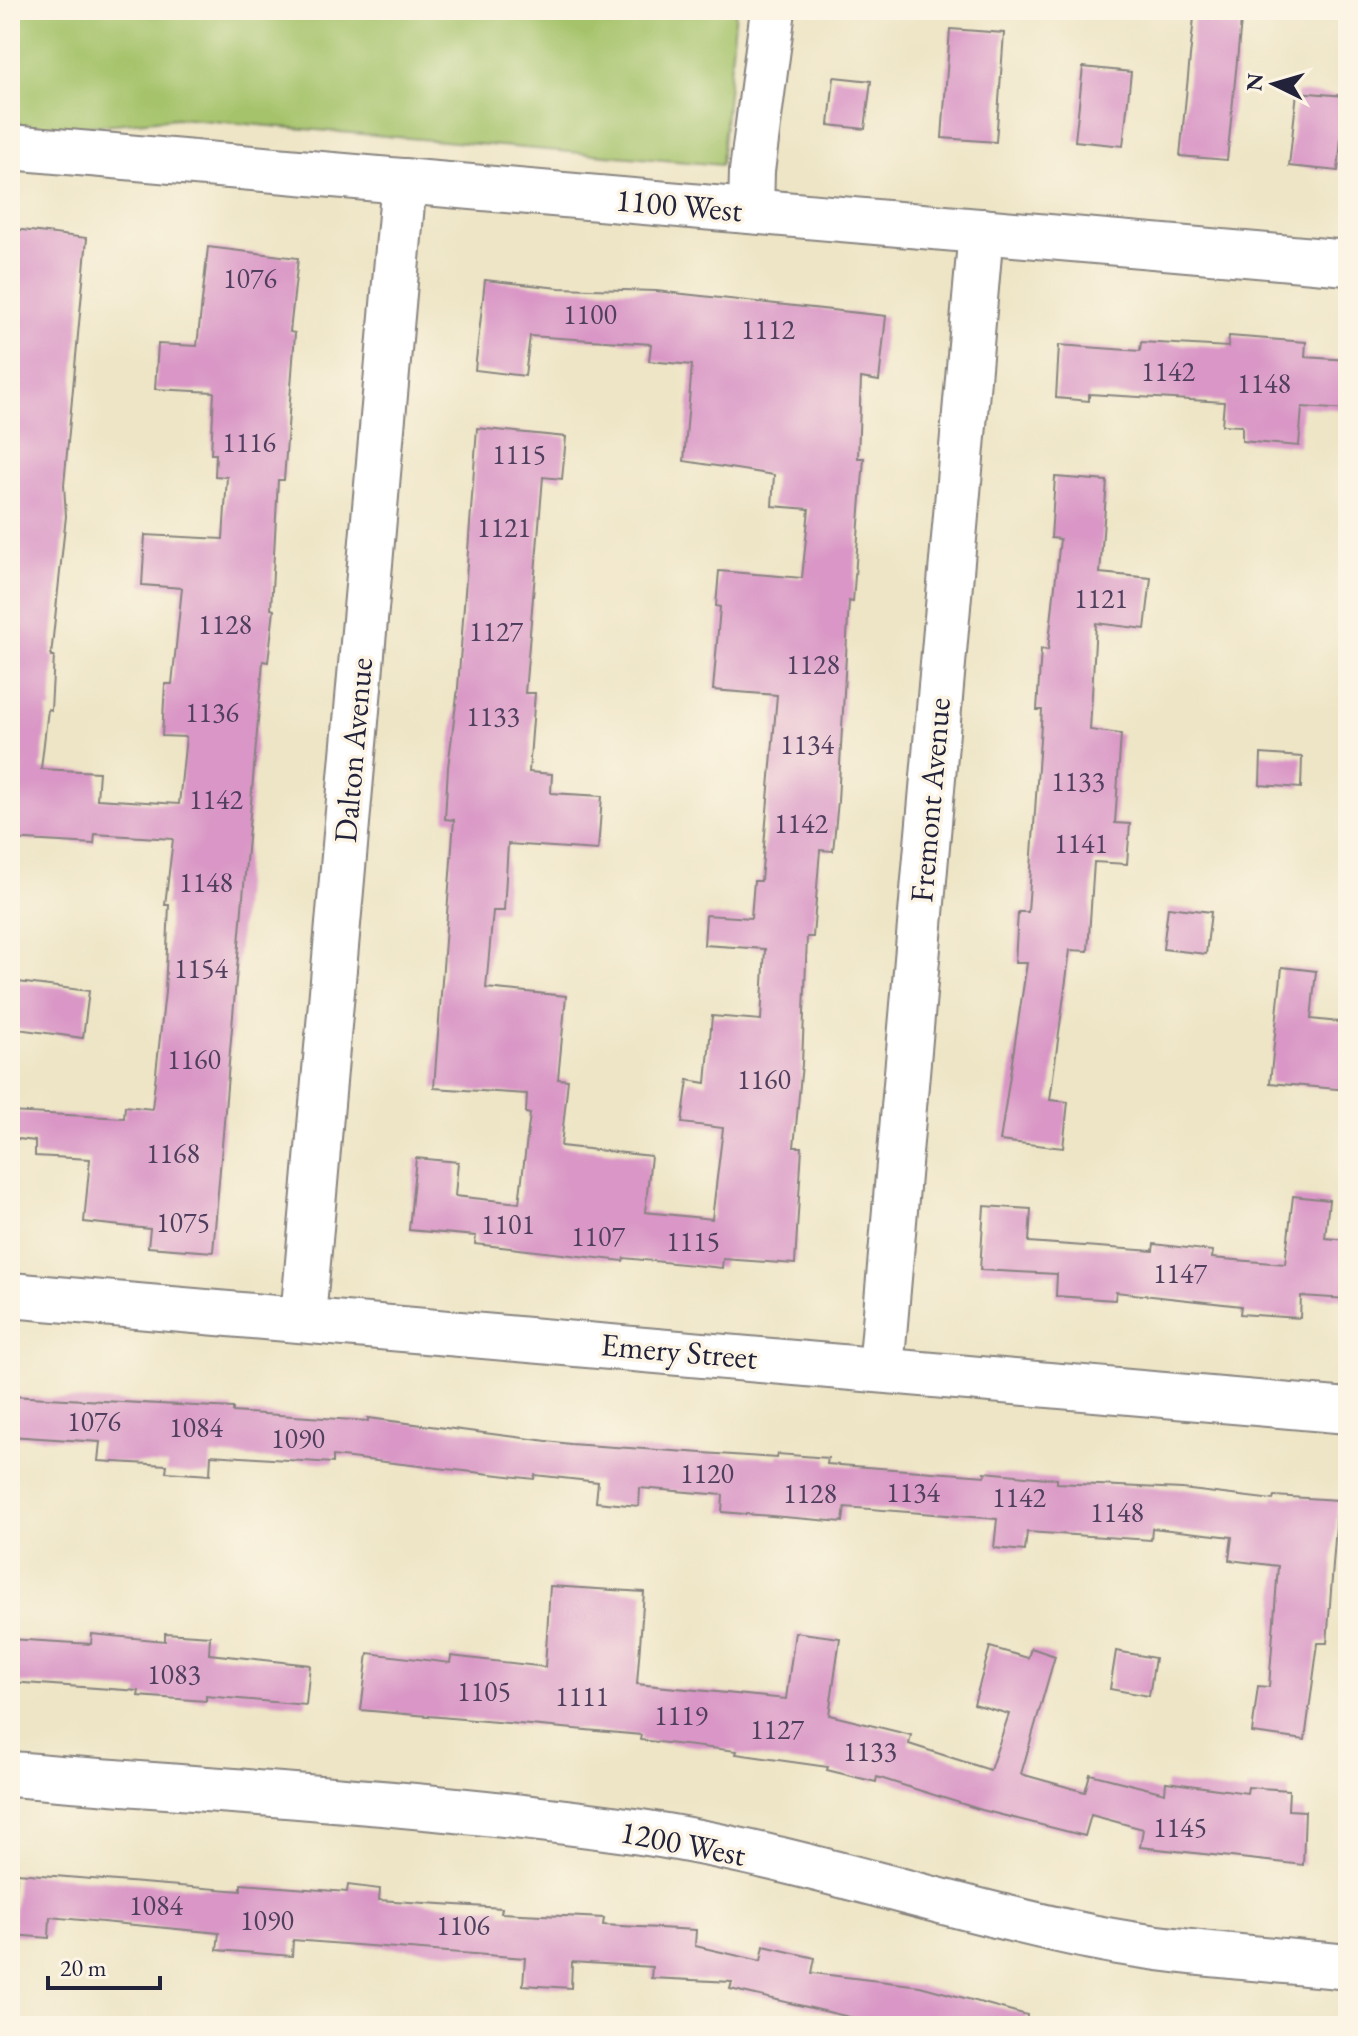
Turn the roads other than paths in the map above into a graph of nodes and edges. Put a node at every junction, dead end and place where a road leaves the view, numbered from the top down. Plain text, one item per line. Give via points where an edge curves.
1 (773, 10) edge
2 (10, 147) edge
3 (404, 181) junction
4 (751, 211) junction
5 (981, 231) junction
6 (1348, 263) edge
7 (10, 1295) edge
8 (303, 1318) junction
9 (881, 1369) junction
10 (1348, 1411) edge
11 (10, 1774) edge
12 (1348, 1967) edge

1 - 4 street
2 - 3 street, 1100 West
3 - 4 street, 1100 West
3 - 8 street, Dalton Avenue
4 - 5 street, 1100 West
5 - 6 street, 1100 West
5 - 9 street, Fremont Avenue
7 - 8 street, Emery Street
8 - 9 street, Emery Street
9 - 10 street, Emery Street
11 - 12 street, 1200 West via 635,1831 1093,1938 1224,1957

